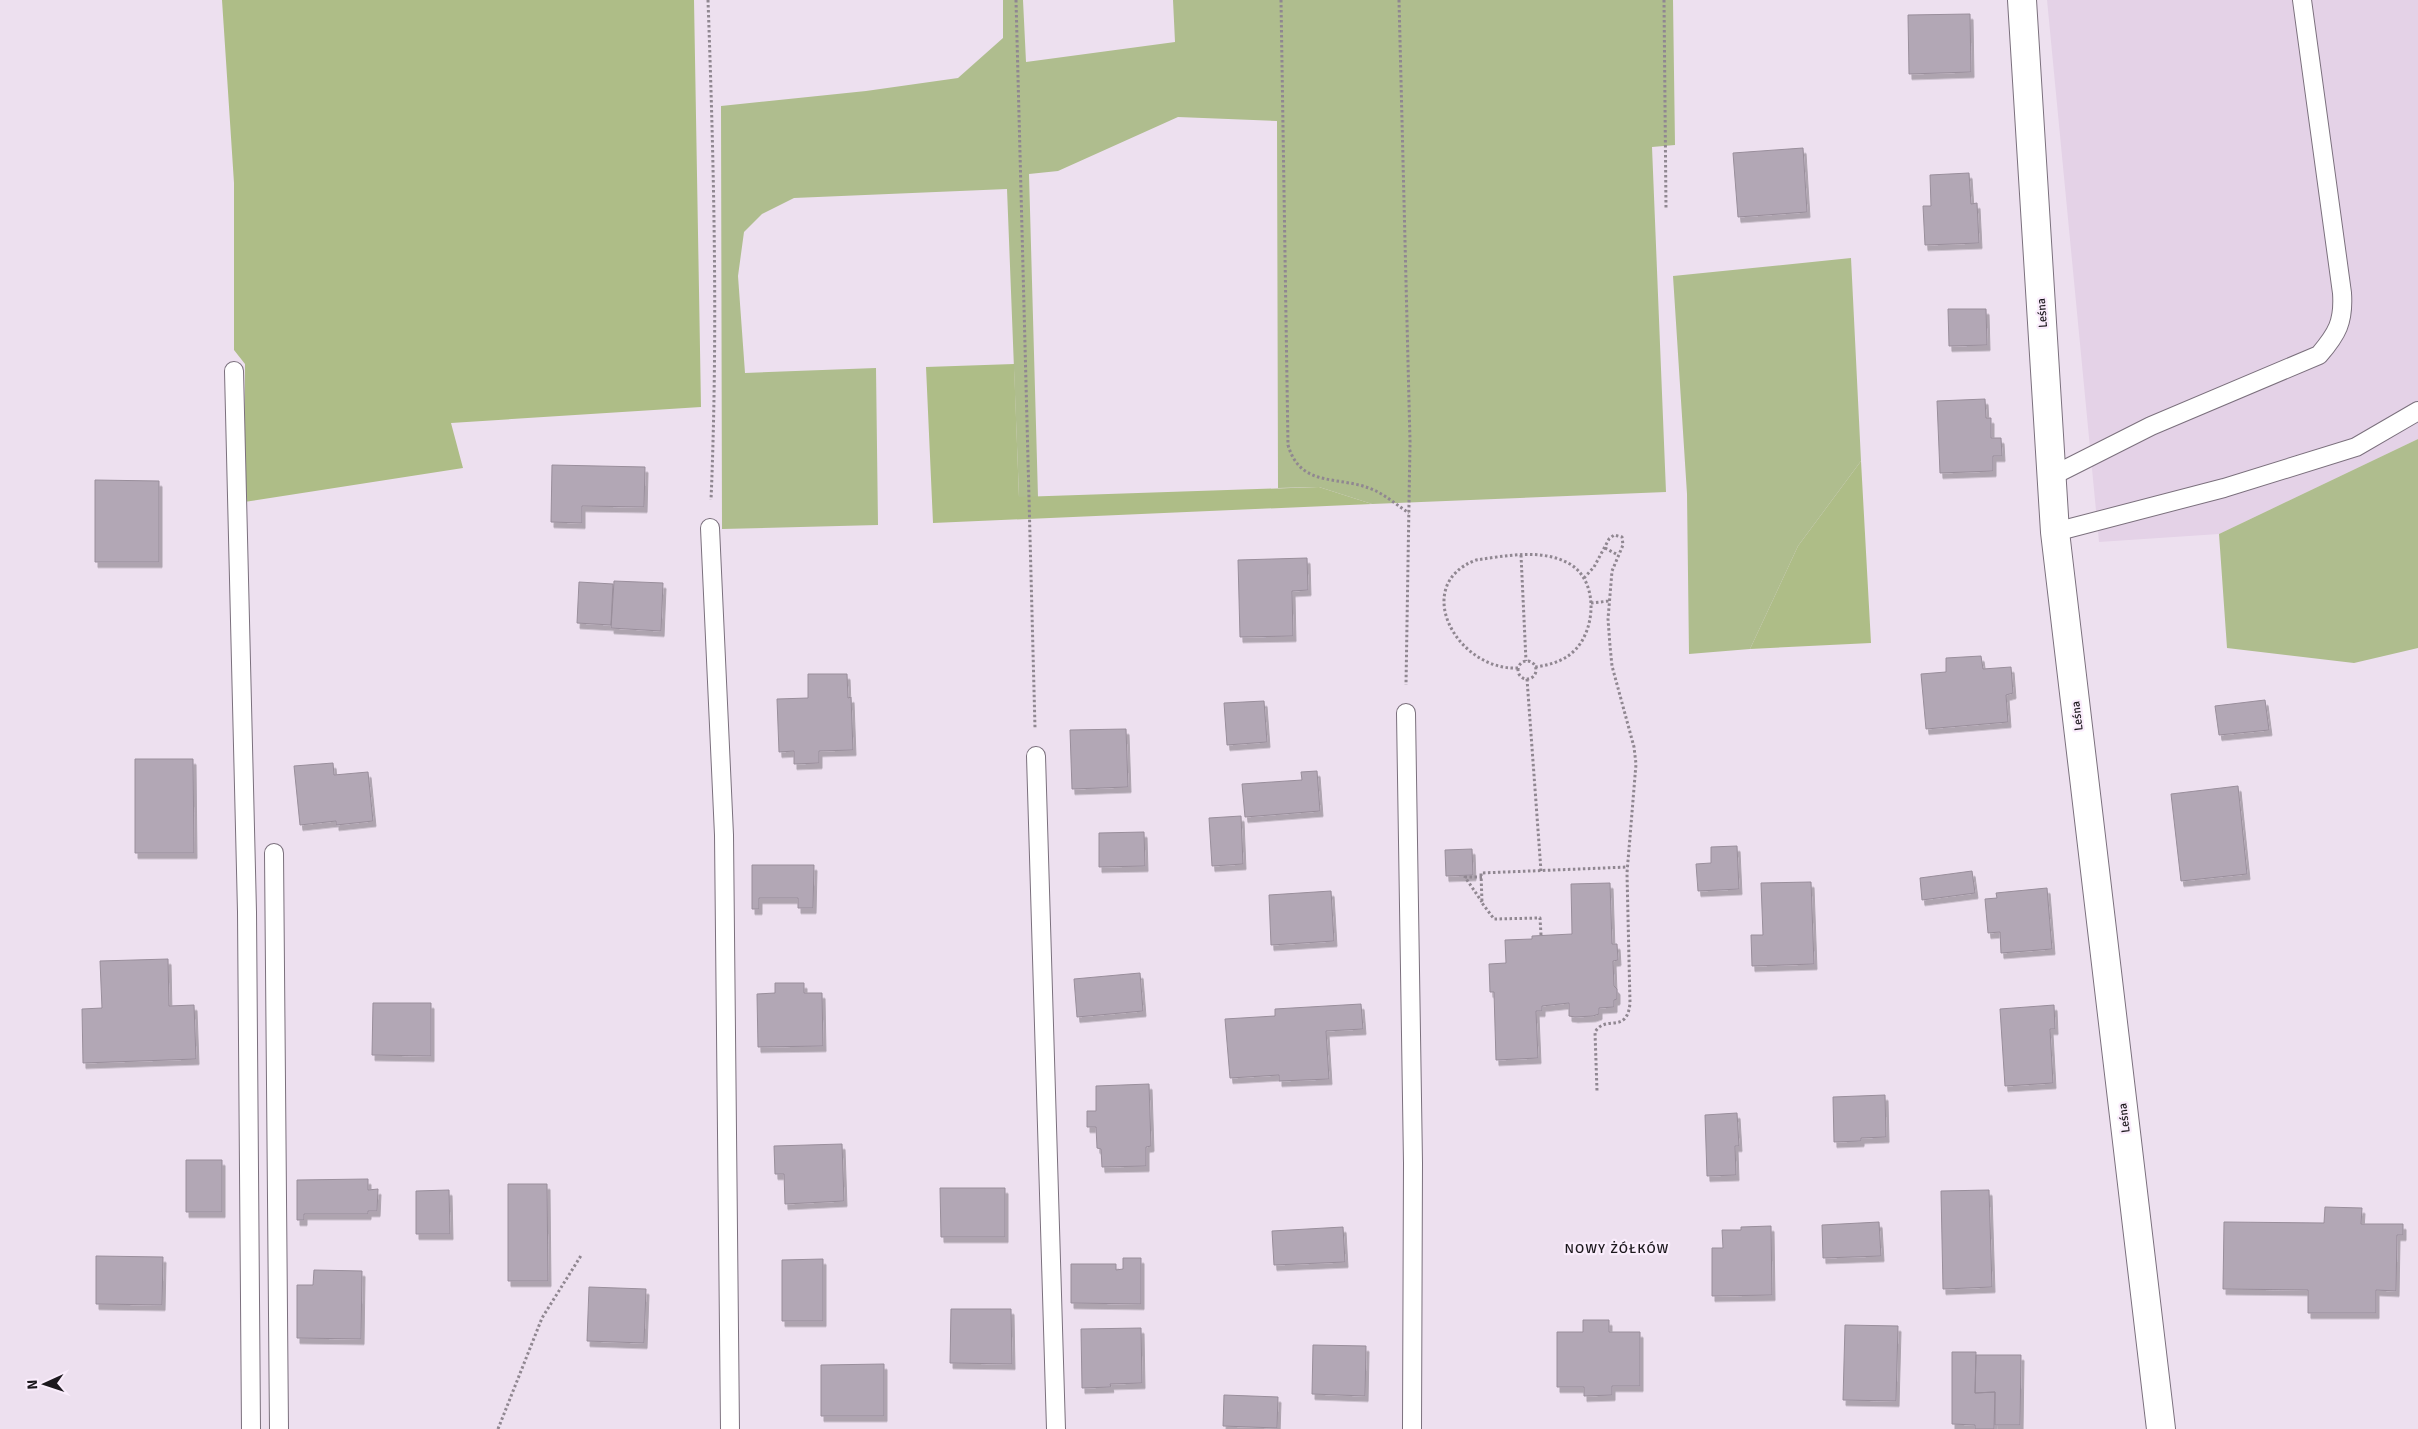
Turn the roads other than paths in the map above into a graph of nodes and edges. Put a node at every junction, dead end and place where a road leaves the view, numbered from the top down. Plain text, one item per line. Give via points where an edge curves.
1 (2022, 0) edge
2 (2302, 0) edge
3 (234, 371) dead end
4 (2418, 411) edge
5 (2052, 476) junction
6 (710, 528) road end
7 (2055, 532) junction
8 (1406, 713) road end
9 (1036, 756) road end
10 (274, 853) dead end
11 (251, 1429) edge
12 (279, 1429) edge
13 (730, 1429) edge
14 (1056, 1429) edge
15 (1412, 1429) edge
16 (2161, 1429) edge

1 - 5 street, Leśna
2 - 5 lane via 2342,293 2343,312 2335,336 2319,355 2151,426
3 - 11 lane via 247,912
4 - 7 lane via 2356,447 2224,488
5 - 7 street, Leśna
6 - 13 lane via 724,835
7 - 16 street, Leśna
8 - 15 lane via 1413,1163
9 - 14 lane
10 - 12 lane

